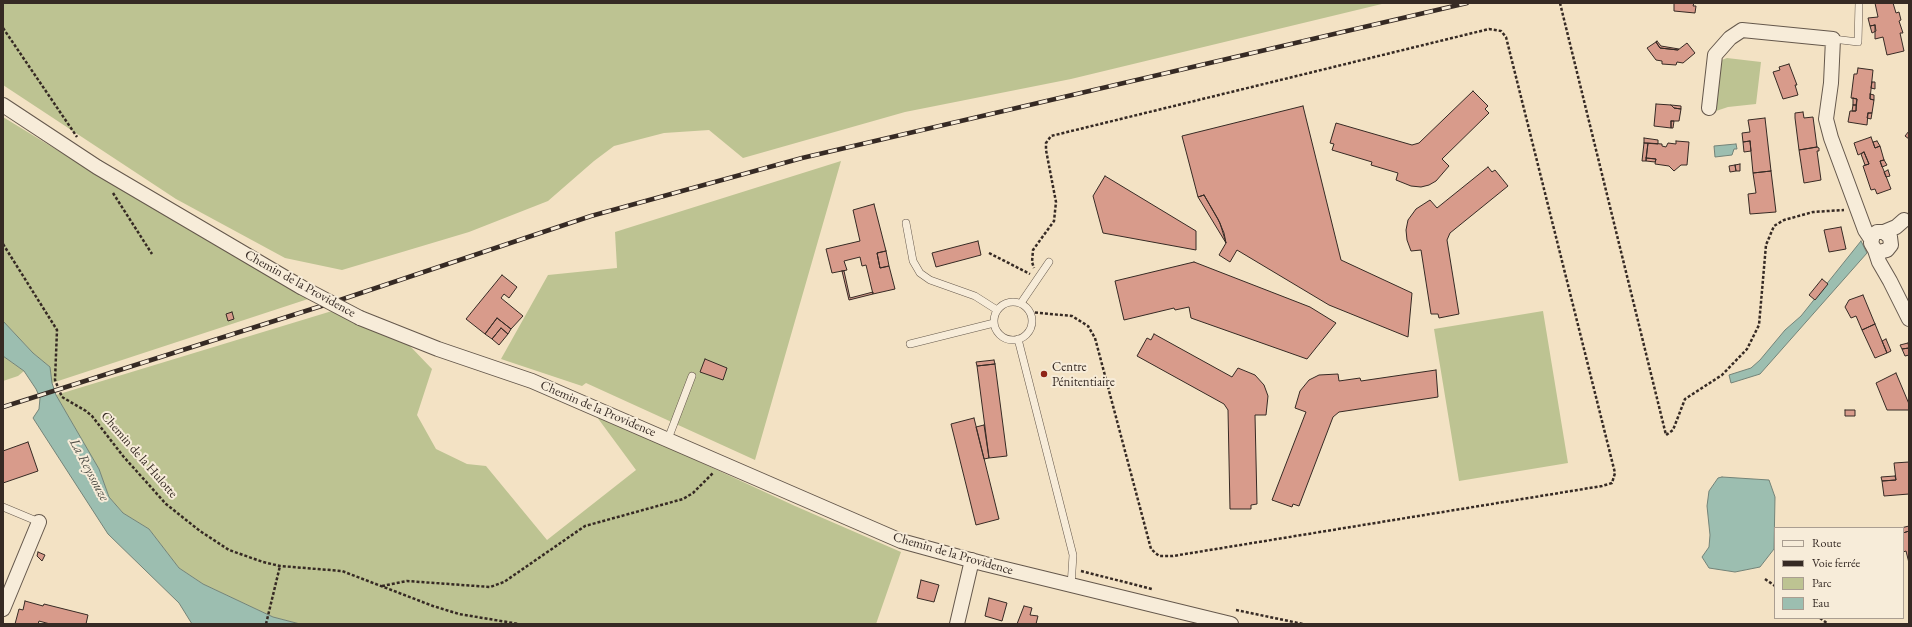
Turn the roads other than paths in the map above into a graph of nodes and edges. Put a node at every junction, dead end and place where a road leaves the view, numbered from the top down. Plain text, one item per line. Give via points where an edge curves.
1 (1859, 3) edge
2 (1833, 39) junction
3 (3, 105) edge
4 (1709, 108) dead end
5 (1906, 216) edge
6 (906, 222) dead end
7 (1881, 241) junction
8 (1049, 262) dead end
9 (1021, 303) junction
10 (997, 310) junction
11 (1909, 319) edge
12 (994, 323) junction
13 (1018, 339) junction
14 (910, 344) dead end
15 (692, 376) dead end
16 (668, 439) junction
17 (3, 507) edge
18 (39, 522) joint
19 (972, 560) junction
20 (1071, 586) junction
21 (3, 609) edge
22 (957, 624) edge
23 (1231, 624) edge

1 - 2 lane via 1858,42
2 - 4 street via 1742,30 1730,38 1715,55
2 - 7 street via 1826,119 1860,215
3 - 16 street, Chemin de la Providence, bridge via 97,167 301,287 360,318 438,349 532,381
5 - 7 street
6 - 10 lane via 913,261 920,273 930,280 975,296
7 - 11 street via 1890,281
8 - 9 lane
9 - 10 lane via 1008,302
9 - 13 lane via 1030,312 1032,323 1028,333
10 - 12 lane
12 - 13 lane via 1005,338
12 - 14 lane
13 - 20 lane via 1073,555
15 - 16 lane
16 - 19 street, Chemin de la Providence via 901,541
17 - 18 lane
18 - 21 street
19 - 20 street, Chemin de la Providence
19 - 22 street
20 - 23 street, Chemin de la Providence

